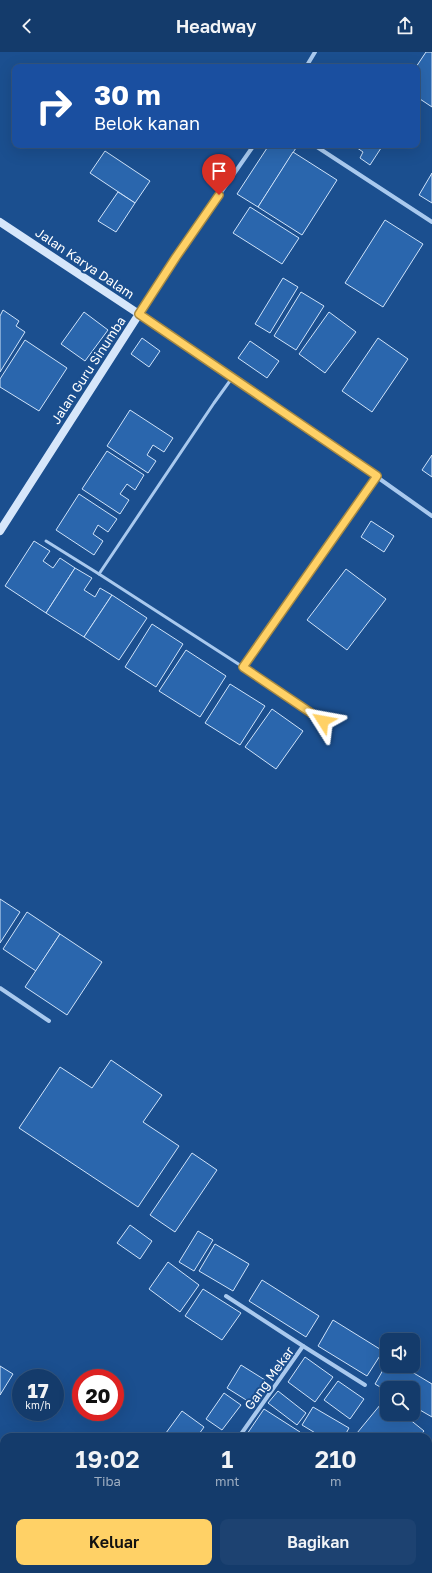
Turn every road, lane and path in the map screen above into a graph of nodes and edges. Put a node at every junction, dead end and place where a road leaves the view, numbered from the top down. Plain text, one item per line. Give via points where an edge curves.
1 (315, 52) edge
2 (308, 64) edge
3 (252, 148) edge
4 (319, 148) edge
5 (0, 222) edge
6 (432, 222) edge
7 (139, 314) junction
8 (232, 378) junction
9 (377, 476) junction
10 (432, 516) edge
11 (0, 531) edge
12 (46, 541) dead end
13 (99, 574) junction
14 (243, 667) junction
15 (323, 721) dead end
16 (0, 988) edge
17 (49, 1021) dead end
18 (226, 1296) dead end
19 (303, 1346) junction
20 (365, 1385) dead end
21 (243, 1433) edge

1 - 2 street
3 - 7 street, Jalan Guru Sinumba
4 - 6 street
5 - 7 street, Jalan Karya Dalam
7 - 8 street, Jalan Karya Dalam
7 - 11 street, Jalan Guru Sinumba
8 - 9 street, Jalan Karya Dalam
8 - 13 lane
9 - 10 street, Jalan Karya Dalam
9 - 14 lane
12 - 13 lane
13 - 14 lane
14 - 15 lane
16 - 17 street
18 - 19 street, Gang Mekar
19 - 20 street
19 - 21 street, Gang Mekar

